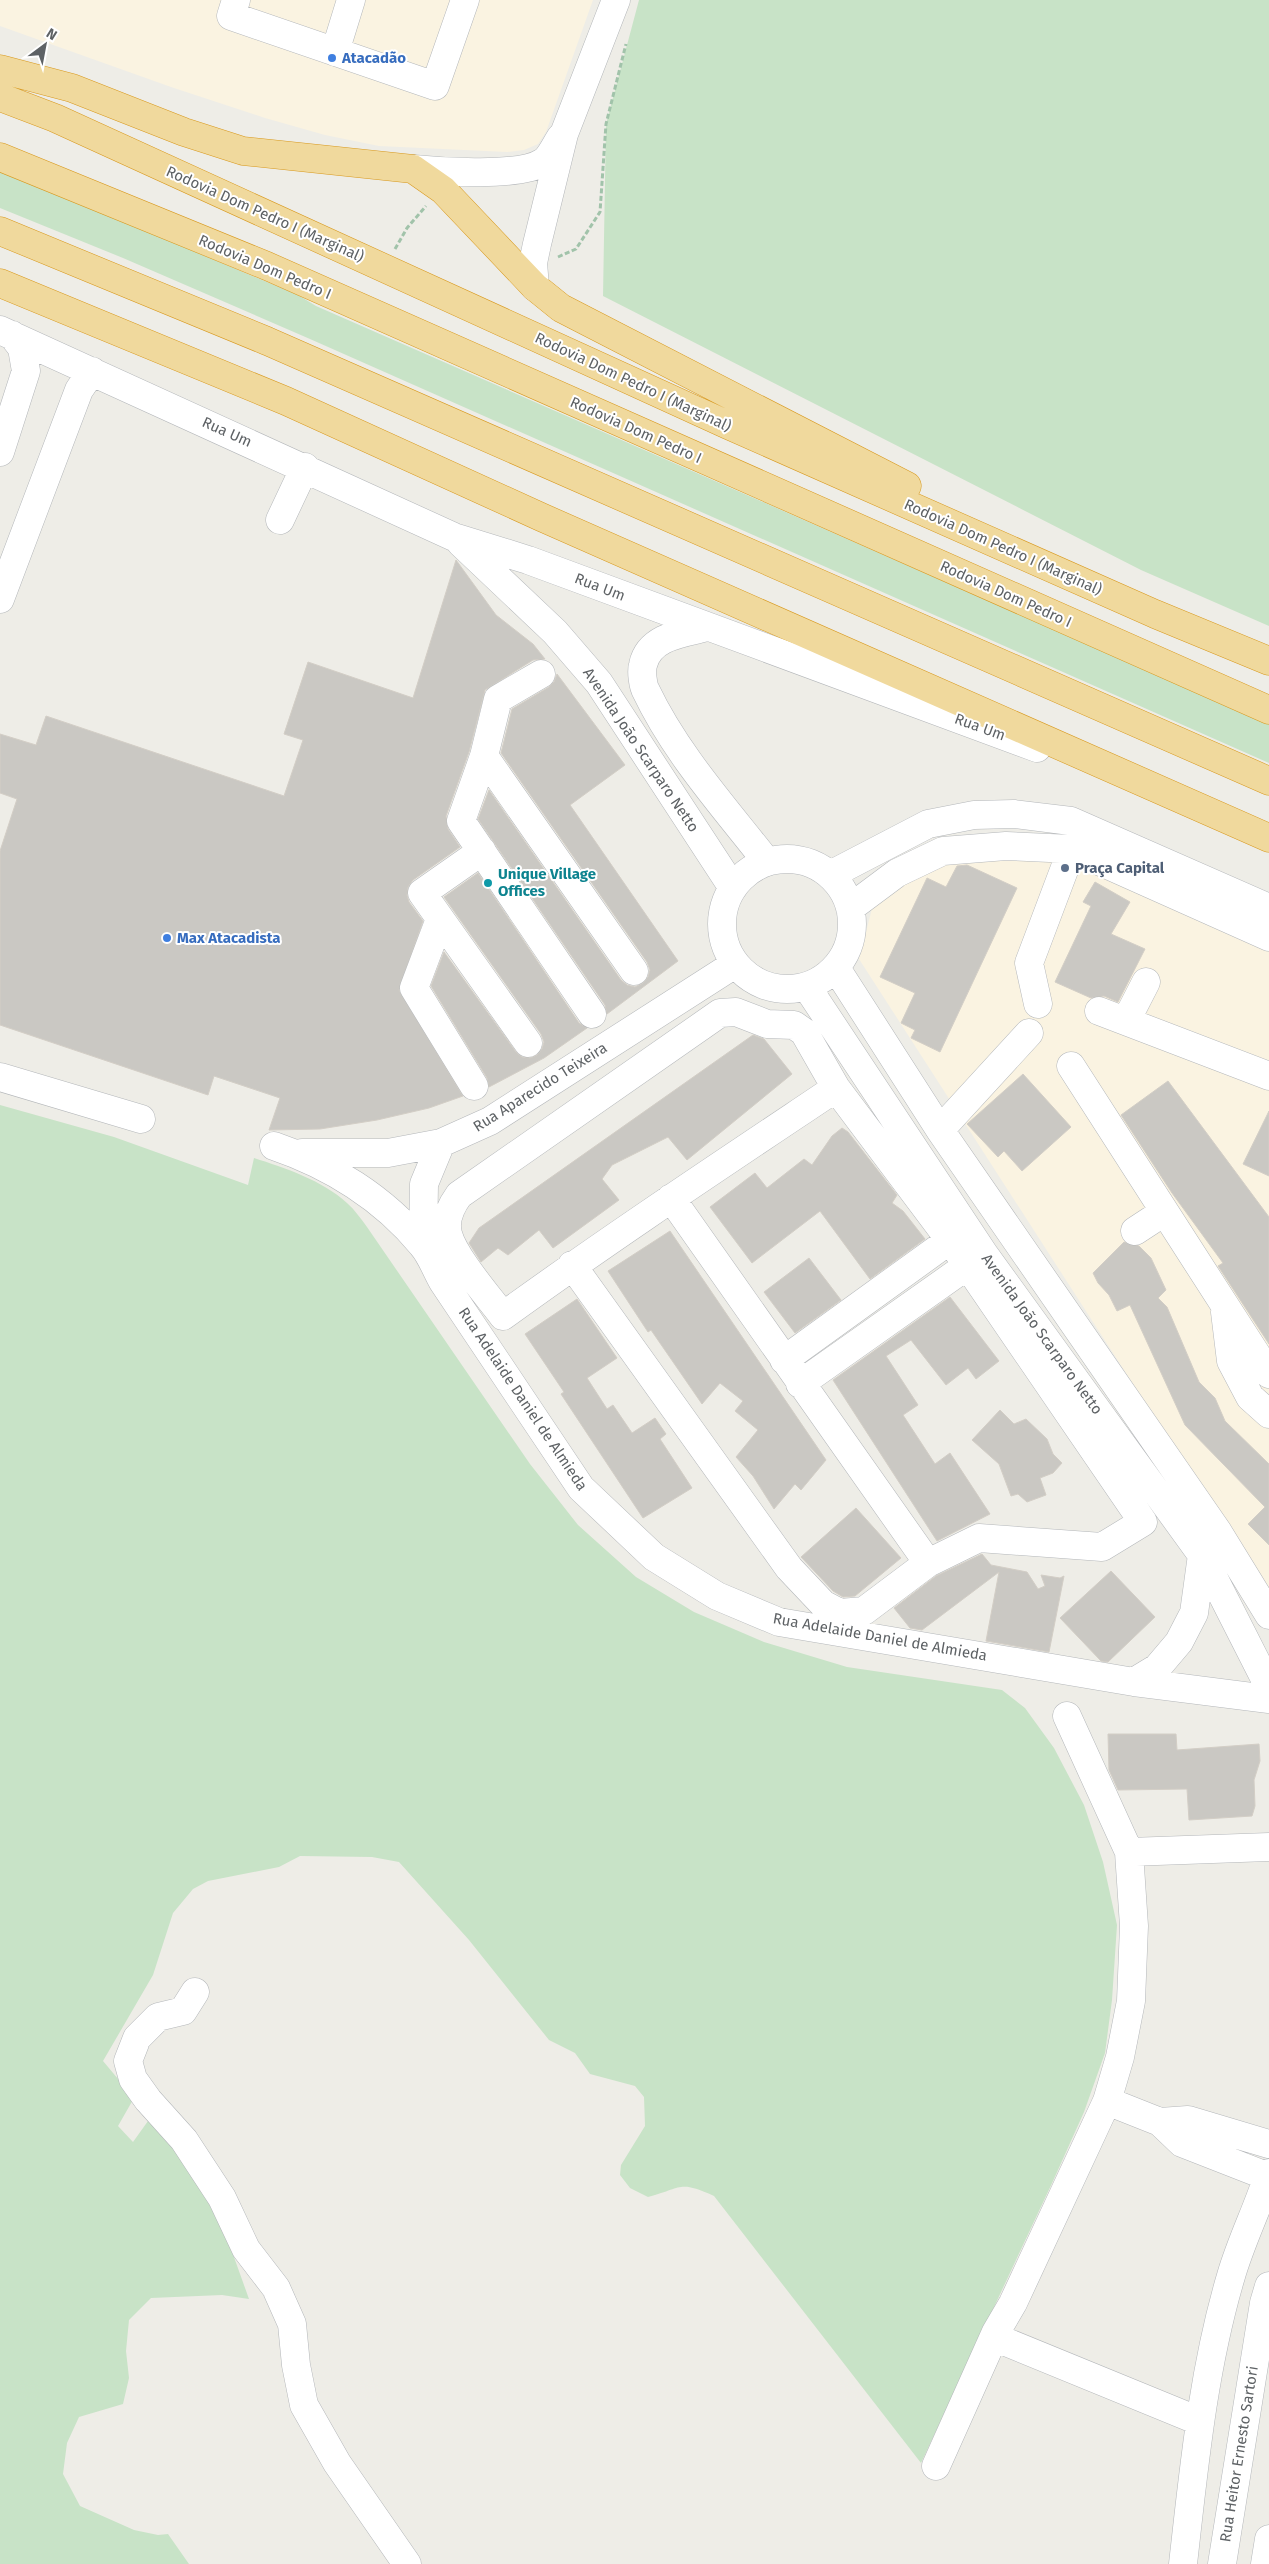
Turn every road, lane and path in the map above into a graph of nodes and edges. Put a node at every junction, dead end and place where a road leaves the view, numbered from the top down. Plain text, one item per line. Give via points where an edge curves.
1 (236, 0) edge
2 (351, 0) edge
3 (465, 0) edge
4 (616, 0) edge
5 (627, 38) dead end
6 (335, 52) junction
7 (0, 69) edge
8 (0, 97) edge
9 (564, 134) junction
10 (0, 157) edge
11 (413, 169) junction
12 (443, 190) junction
13 (0, 231) edge
14 (394, 250) dead end
15 (534, 275) junction
16 (0, 282) edge
17 (6, 333) edge
18 (92, 371) junction
19 (0, 452) edge
20 (305, 467) junction
21 (280, 520) dead end
22 (454, 536) junction
23 (0, 599) edge
24 (1154, 614) junction
25 (708, 628) junction
26 (1269, 661) edge
27 (541, 674) dead end
28 (1269, 710) edge
29 (484, 756) junction
30 (1269, 781) edge
31 (1213, 813) junction
32 (1269, 838) edge
33 (1072, 849) junction
34 (482, 851) junction
35 (767, 862) junction
36 (830, 875) junction
37 (733, 888) junction
38 (850, 908) junction
39 (1269, 908) edge
40 (440, 919) junction
41 (1269, 937) edge
42 (735, 964) junction
43 (836, 968) junction
44 (634, 971) dead end
45 (1146, 982) dead end
46 (807, 987) junction
47 (1038, 1004) dead end
48 (1099, 1011) dead end
49 (592, 1014) dead end
50 (1126, 1021) junction
51 (1029, 1033) dead end
52 (528, 1043) dead end
53 (1072, 1066) dead end
54 (1269, 1076) edge
55 (0, 1077) edge
56 (474, 1086) dead end
57 (836, 1088) junction
58 (141, 1119) dead end
59 (940, 1130) junction
60 (442, 1143) junction
61 (285, 1150) joint
62 (671, 1198) junction
63 (1164, 1212) junction
64 (1135, 1231) dead end
65 (959, 1235) junction
66 (423, 1246) junction
67 (975, 1260) junction
68 (572, 1265) junction
69 (1225, 1306) junction
70 (784, 1360) junction
71 (1269, 1374) edge
72 (800, 1384) junction
73 (1269, 1414) edge
74 (1202, 1555) junction
75 (928, 1563) junction
76 (1269, 1615) edge
77 (1134, 1682) junction
78 (1269, 1687) edge
79 (1269, 1699) edge
80 (1067, 1716) dead end
81 (1269, 1847) edge
82 (1129, 1852) junction
83 (195, 1992) dead end
84 (1107, 2101) junction
85 (1160, 2122) junction
86 (1269, 2144) edge
87 (1269, 2175) edge
88 (1269, 2286) edge
89 (994, 2337) junction
90 (1199, 2421) junction
91 (936, 2466) dead end
92 (1269, 2539) edge
93 (407, 2564) edge
94 (1183, 2564) edge
95 (1222, 2564) edge
96 (1266, 2564) edge

1 - 6 street via 231,16
2 - 6 street
3 - 6 street via 435,86
4 - 9 street
5 - 15 path via 606,124 600,212 576,249 551,261
7 - 11 highway via 72,88 184,132 243,151
8 - 24 highway, Rodovia Dom Pedro I (Marginal) via 55,118 737,429
9 - 11 street via 544,162 523,168 494,172
9 - 15 street
10 - 28 highway, Rodovia Dom Pedro I via 267,266
11 - 12 highway
12 - 14 path via 407,228
12 - 15 highway
13 - 30 highway via 267,341
15 - 24 highway via 561,308
16 - 31 highway via 286,401
17 - 18 street, Rua Um
17 - 19 street via 22,348 26,371
18 - 20 street, Rua Um
18 - 23 street via 79,390
20 - 21 street
20 - 22 street, Rua Um
22 - 25 street, Rua Um via 528,560
22 - 37 street, Avenida João Scarparo Netto via 555,632 599,683
24 - 26 highway, Rodovia Dom Pedro I (Marginal)
25 - 31 street, Rua Um
25 - 35 street via 673,635 655,644 643,665 644,689 682,751
27 - 29 street via 498,699
29 - 34 street via 462,821
29 - 44 street
31 - 32 highway
33 - 38 street via 1006,846 943,851 897,873
33 - 41 street
33 - 47 street via 1029,964
34 - 40 street via 422,892
34 - 49 street
35 - 36 street via 789,859 811,864
35 - 37 street via 748,872
36 - 38 street via 843,890
36 - 39 street via 928,824 974,815 1014,814 1071,821
37 - 42 street via 724,906 722,926 726,946
38 - 43 street via 848,950
40 - 52 street
40 - 56 street via 414,988
42 - 46 street via 750,978 768,986 787,990
42 - 60 street, Rua Aparecido Teixeira via 490,1121
43 - 46 street
43 - 59 street, Avenida João Scarparo Netto
45 - 50 street
46 - 65 street, Avenida João Scarparo Netto
48 - 50 street
50 - 54 street
51 - 59 street
53 - 63 street
55 - 58 street
57 - 62 street
57 - 65 street
57 - 68 street via 804,1032 794,1025 767,1024 736,1012 720,1013 459,1194 452,1205 447,1219 451,1241 503,1316
59 - 76 street, Avenida João Scarparo Netto via 1218,1532
60 - 61 street, Rua Aparecido Teixeira via 388,1154
60 - 66 street via 424,1184
61 - 66 street, Rua Adelaide Daniel de Almieda via 344,1177 388,1210
62 - 68 street
62 - 70 street
63 - 64 street
63 - 69 street
65 - 67 street, Avenida João Scarparo Netto
65 - 70 street
66 - 77 street, Rua Adelaide Daniel de Almieda via 443,1282 581,1488 654,1557 717,1596 779,1622
67 - 72 street
67 - 74 street, Avenida João Scarparo Netto
67 - 75 street via 1143,1522 1102,1547 979,1538
68 - 75 street via 789,1568 823,1604 840,1613 864,1611
69 - 71 street
69 - 73 street via 1231,1361 1250,1397
70 - 72 street
72 - 75 street
74 - 77 street via 1194,1613 1179,1642 1158,1668
74 - 78 street, Avenida João Scarparo Netto
77 - 79 street, Rua Adelaide Daniel de Almieda
80 - 82 street
81 - 82 street
82 - 84 street via 1134,1926 1131,2001
83 - 93 street via 183,2011 158,2017 136,2038 128,2061 134,2079 184,2140 222,2198 246,2249 276,2288 292,2324 304,2405 337,2463
84 - 85 street
84 - 89 street
85 - 86 street via 1188,2120
85 - 87 street via 1182,2143
87 - 90 street via 1231,2275
88 - 95 street, Rua Heitor Ernesto Sartori
89 - 90 street
89 - 91 street
90 - 94 street
92 - 96 street

